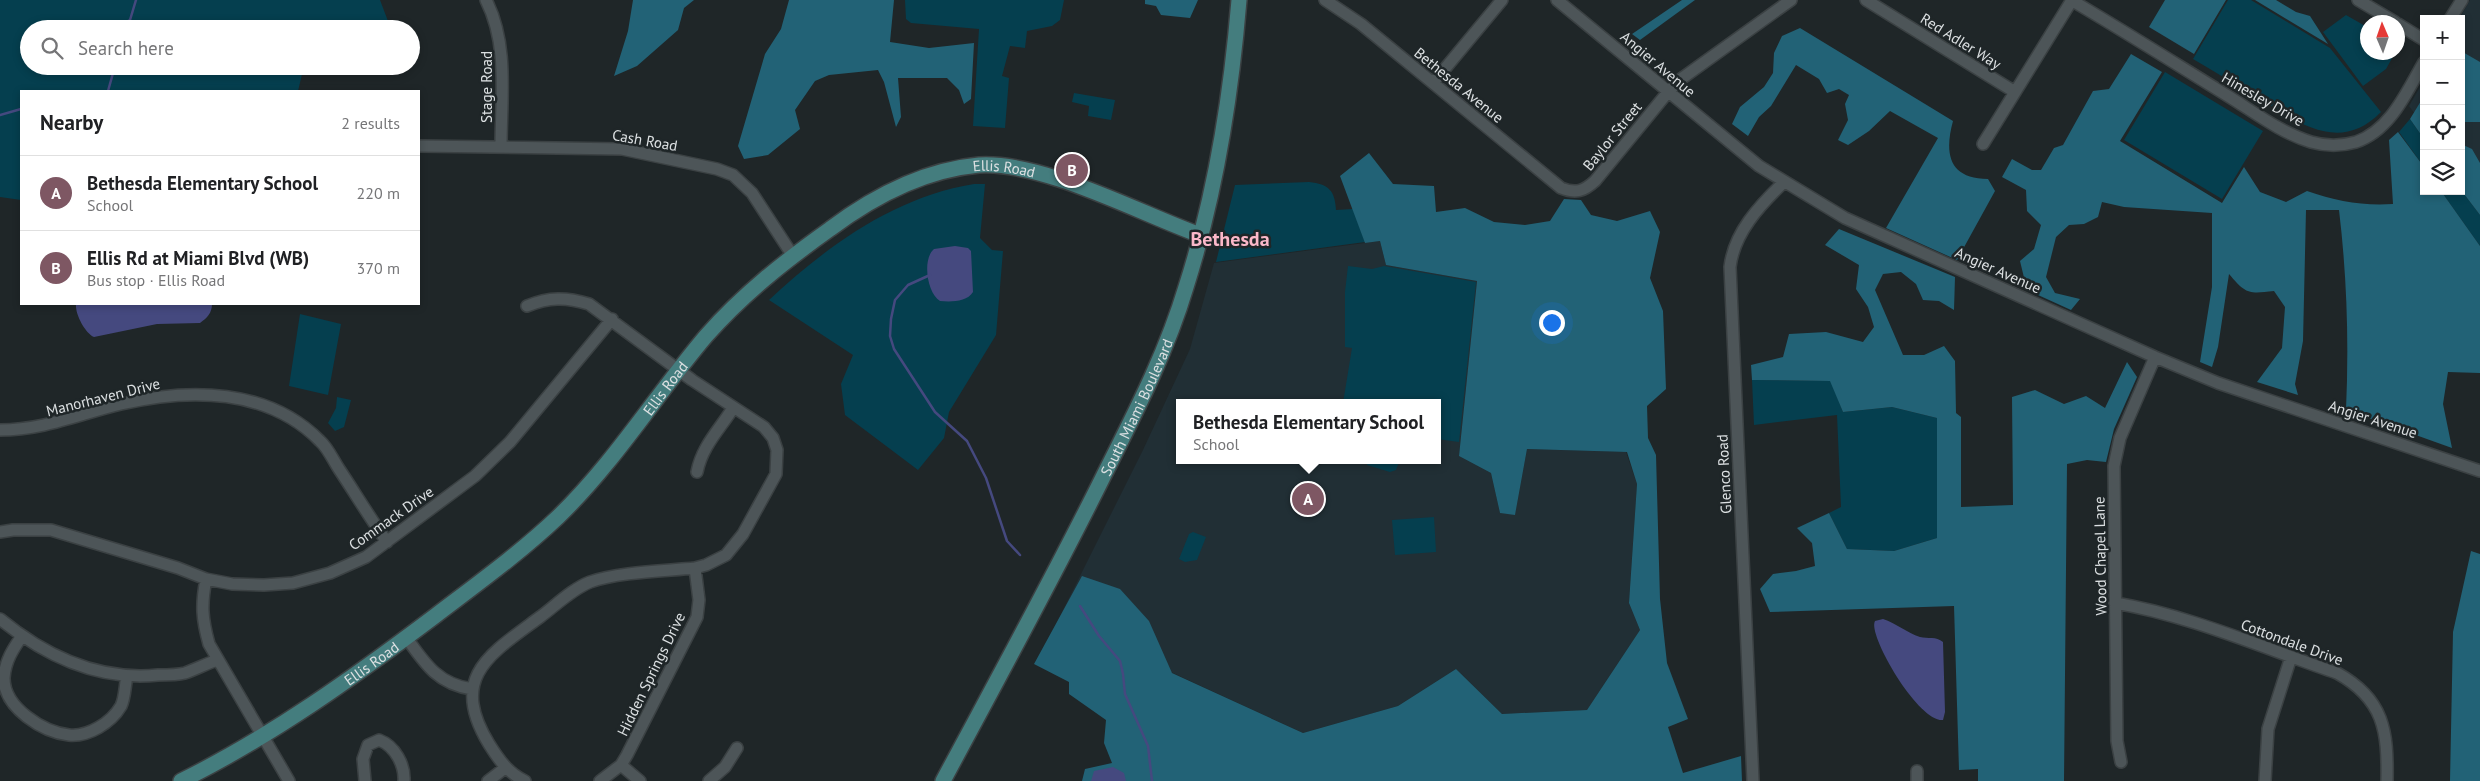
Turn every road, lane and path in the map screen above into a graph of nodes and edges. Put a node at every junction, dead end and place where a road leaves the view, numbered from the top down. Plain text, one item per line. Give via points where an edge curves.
1 (486, 0) edge
2 (1239, 0) edge
3 (1325, 0) edge
4 (1502, 0) edge
5 (1557, 0) edge
6 (1791, 0) edge
7 (1866, 0) edge
8 (2072, 0) edge
9 (2358, 0) edge
10 (2462, 0) edge
11 (2383, 15) edge
12 (2453, 15) edge
13 (2405, 28) edge
14 (2420, 38) edge
15 (2420, 69) edge
16 (1433, 83) junction
17 (1668, 92) junction
18 (2015, 92) junction
19 (1983, 144) dead end
20 (420, 146) edge
21 (501, 147) junction
22 (1783, 183) junction
23 (1575, 192) joint
24 (1200, 235) junction
25 (793, 256) junction
26 (527, 306) dead end
27 (612, 320) junction
28 (2155, 357) junction
29 (680, 371) junction
30 (733, 408) junction
31 (0, 430) edge
32 (2480, 471) edge
33 (697, 472) dead end
34 (0, 532) edge
35 (387, 542) junction
36 (695, 568) junction
37 (206, 579) junction
38 (2115, 603) junction
39 (0, 619) edge
40 (22, 636) junction
41 (406, 637) junction
42 (2291, 657) junction
43 (217, 660) junction
44 (128, 676) junction
45 (472, 689) junction
46 (262, 737) junction
47 (737, 748) dead end
48 (2121, 762) dead end
49 (621, 765) junction
50 (505, 768) junction
51 (181, 781) edge
52 (289, 781) edge
53 (365, 781) edge
54 (404, 781) edge
55 (488, 781) edge
56 (526, 781) edge
57 (600, 781) edge
58 (640, 781) edge
59 (709, 781) edge
60 (943, 781) edge
61 (1753, 781) edge
62 (2265, 781) edge
63 (2387, 781) edge

1 - 21 street, Stage Road via 501,46
2 - 24 main road, South Miami Boulevard via 1225,131
3 - 16 street, Bethesda Avenue via 1361,24
4 - 16 street
5 - 17 street, Angier Avenue
6 - 17 street via 1689,72
7 - 18 street, Red Adler Way
8 - 15 street, Hinesley Drive via 2264,118 2319,144 2346,144 2377,130 2396,109
8 - 18 street
9 - 11 street
10 - 12 street
13 - 14 street
16 - 23 street, Bethesda Avenue via 1561,188
17 - 22 street, Angier Avenue
17 - 23 street, Baylor Street via 1595,181
18 - 19 street
20 - 21 street, Cash Road
21 - 25 street, Cash Road via 622,149 728,173 752,193
22 - 28 street, Angier Avenue via 1865,228
22 - 61 street, Glenco Road via 1745,226 1734,247 1730,267
24 - 25 main road, Ellis Road via 1057,179 1017,168 976,166 930,174 900,186 862,206
24 - 60 main road, South Miami Boulevard via 1176,316 1148,388 1056,573
25 - 29 main road, Ellis Road via 741,299
26 - 27 street via 545,299 570,298 589,304
27 - 29 street
27 - 35 street, Commack Drive via 510,442 474,476
28 - 32 street, Angier Avenue via 2269,402
28 - 38 street, Wood Chapel Lane via 2120,438 2114,466
29 - 30 street
29 - 41 main road, Ellis Road via 589,484 559,516 499,567
30 - 33 street via 709,441
30 - 36 street via 768,432 777,450 778,466 736,546 719,560
31 - 35 street, Manorhaven Drive via 46,426 158,396 218,395 269,406 304,426 322,442
34 - 37 street, Commack Drive via 51,530
35 - 37 street, Commack Drive via 366,557 330,573 293,583 264,586
36 - 45 street via 588,583 494,652 481,667
36 - 49 street, Hidden Springs Drive via 699,600 694,626
37 - 43 street via 201,602 202,620
38 - 42 street, Cottondale Drive via 2154,610
38 - 48 street, Wood Chapel Lane via 2117,741
39 - 40 street
40 - 44 street via 72,664
40 - 44 street via 8,658 4,679 10,699 22,714 56,732 71,735 88,733 107,722 121,705
41 - 45 street via 434,673 446,682
41 - 46 main road, Ellis Road
42 - 62 street via 2268,729
42 - 63 street, Cottondale Drive via 2351,680 2371,700 2383,723 2388,751
43 - 44 street via 184,673
43 - 46 street
45 - 50 street via 480,729
46 - 51 main road, Ellis Road
46 - 52 street
47 - 59 street via 725,768
49 - 57 street, Hidden Springs Drive
49 - 58 street
50 - 55 street
50 - 56 street
53 - 54 street via 364,751 368,744 380,740 398,757 405,774

